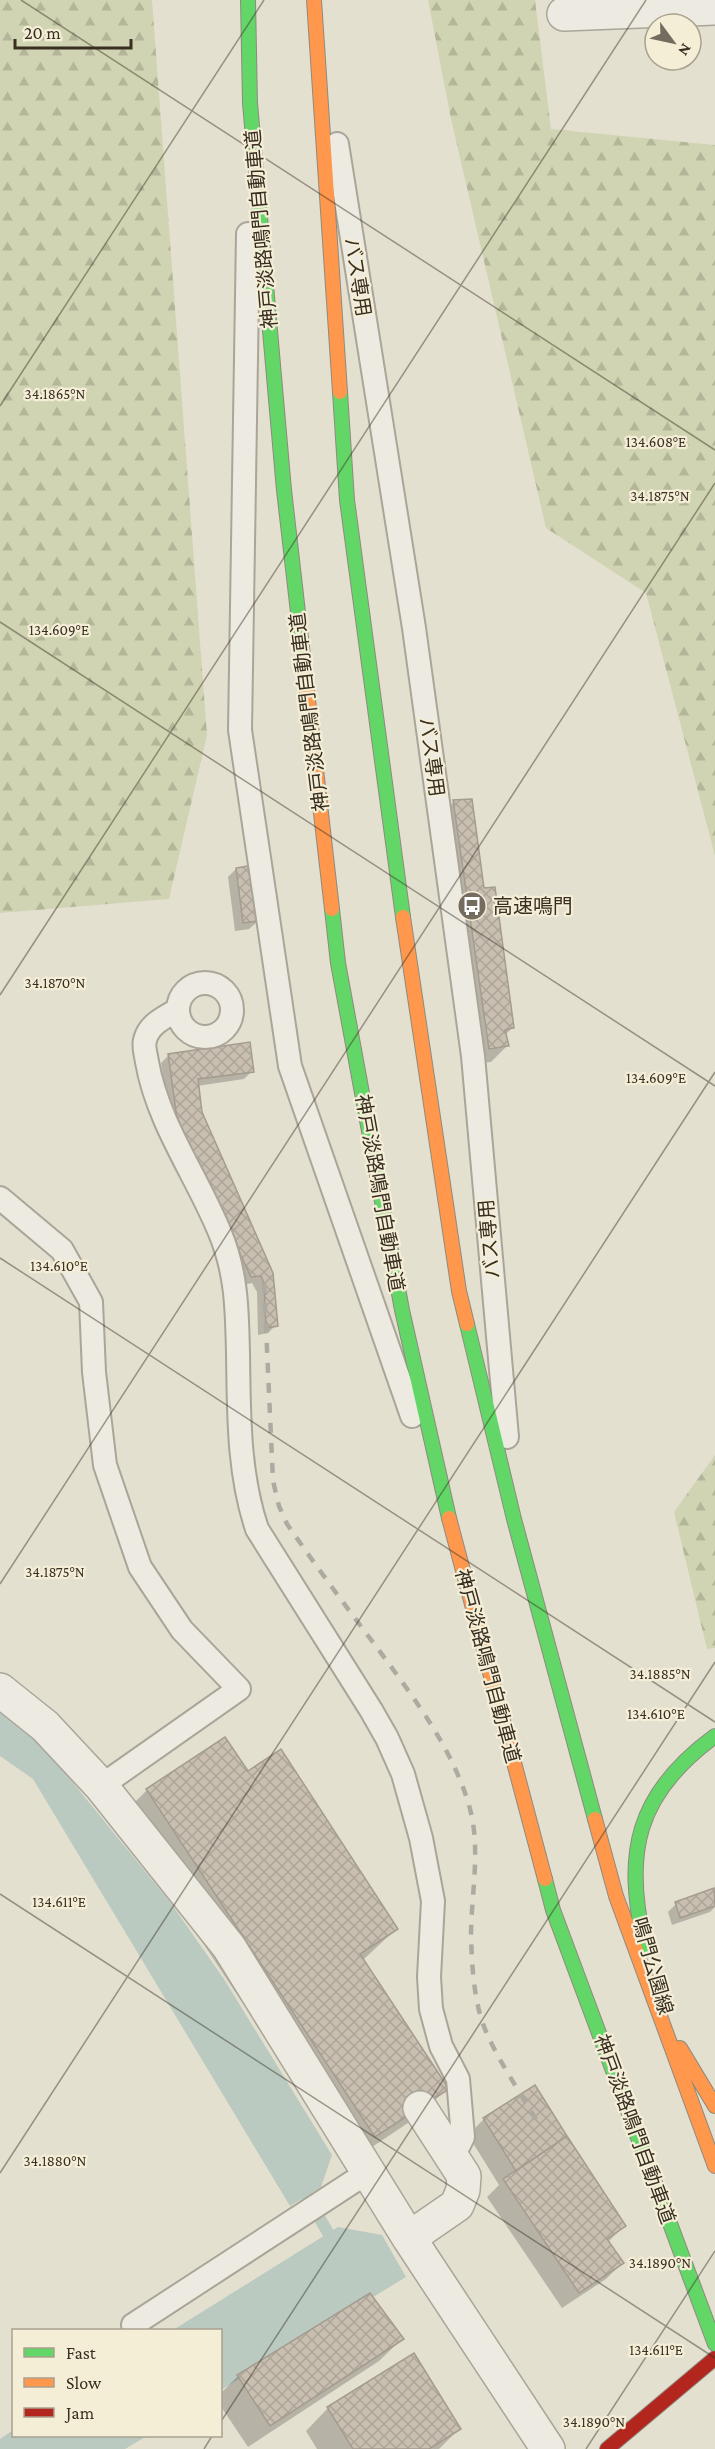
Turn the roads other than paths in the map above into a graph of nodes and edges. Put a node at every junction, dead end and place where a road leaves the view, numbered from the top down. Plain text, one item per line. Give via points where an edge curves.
1 (248, 0) edge
2 (314, 0) edge
3 (715, 8) edge
4 (564, 14) dead end
5 (250, 103) junction
6 (177, 1010) dead end
7 (0, 1198) edge
8 (514, 1518) junction
9 (450, 1525) junction
10 (0, 1689) edge
11 (715, 1736) edge
12 (101, 1786) junction
13 (715, 2106) edge
14 (420, 2108) dead end
15 (452, 2158) junction
16 (715, 2166) edge
17 (368, 2172) junction
18 (409, 2238) junction
19 (133, 2325) dead end
20 (715, 2344) edge
21 (715, 2358) edge
22 (548, 2449) edge
23 (607, 2449) edge

1 - 5 main road, 神戸淡路鳴門自動車道
2 - 8 lane, バス専用 via 414,628 473,1056
2 - 8 main road via 348,512 411,979 459,1291
3 - 4 street
5 - 9 main road, 神戸淡路鳴門自動車道 via 284,490 338,963 402,1310
5 - 9 lane via 240,730 290,1066
6 - 15 lane via 157,1022 144,1042 149,1073 165,1122 220,1232 237,1291 240,1429 247,1499 257,1529 371,1710 403,1774 433,1901 431,2009 441,2046 458,2079 463,2137
7 - 12 lane via 62,1251 92,1302 94,1372 105,1465 140,1567 182,1630 239,1689
8 - 16 main road via 616,1896
9 - 20 main road, 神戸淡路鳴門自動車道 via 553,1910
10 - 12 street via 45,1726
11 - 13 main road, 鳴門公園線 via 663,1782 640,1830 635,1877 637,1922 672,2034
12 - 17 street via 229,1947
14 - 15 street
15 - 18 street via 464,2176 464,2190 457,2205
17 - 18 street
17 - 19 lane
18 - 22 street
21 - 23 main road

